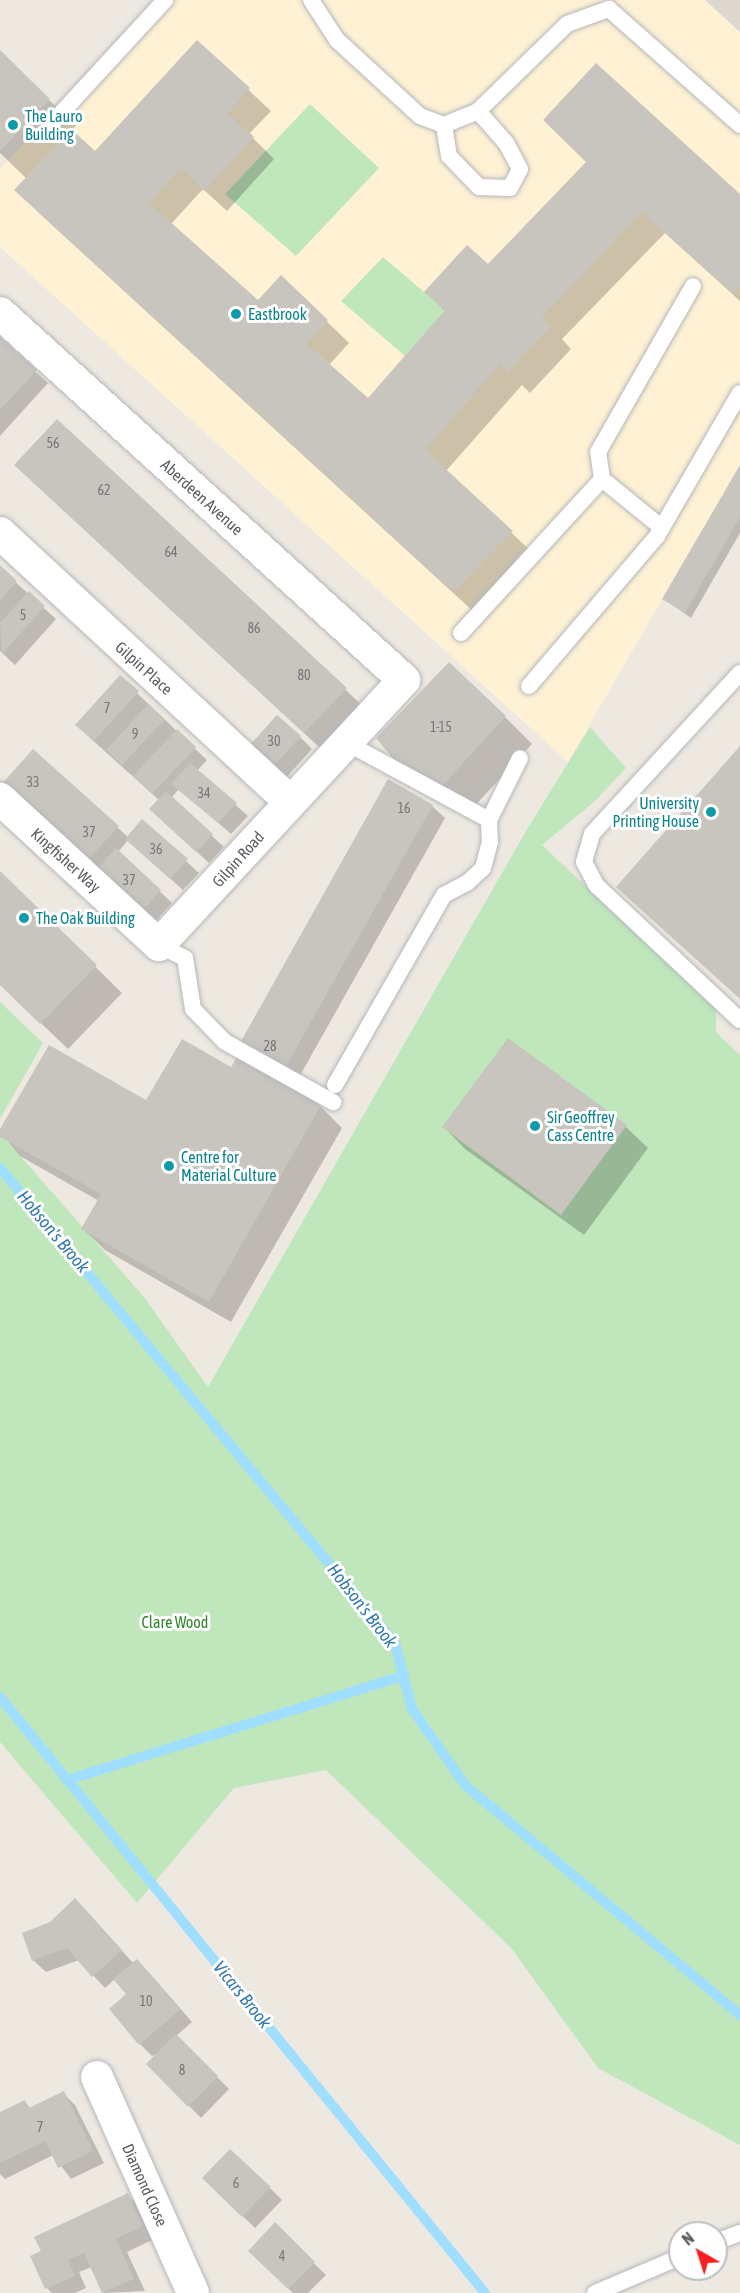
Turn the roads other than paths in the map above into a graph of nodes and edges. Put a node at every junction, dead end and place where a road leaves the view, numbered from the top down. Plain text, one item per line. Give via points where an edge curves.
1 (165, 0) edge
2 (311, 0) edge
3 (478, 111) junction
4 (53, 122) dead end
5 (444, 125) junction
6 (740, 125) edge
7 (693, 286) dead end
8 (0, 313) edge
9 (740, 393) edge
10 (602, 479) junction
11 (662, 528) junction
12 (0, 533) edge
13 (460, 633) dead end
14 (740, 673) edge
15 (404, 680) joint
16 (529, 686) dead end
17 (345, 742) junction
18 (520, 758) dead end
19 (0, 799) edge
20 (290, 801) junction
21 (489, 820) junction
22 (159, 945) junction
23 (740, 1020) edge
24 (98, 2077) dead end
25 (668, 2262) edge
26 (193, 2293) edge
27 (595, 2293) edge

1 - 4 lane
2 - 5 lane via 337,40 420,116
3 - 5 lane
3 - 5 lane via 506,143 520,169 510,188 479,187 448,156
3 - 6 lane via 567,24 609,9
7 - 10 lane via 598,452
8 - 15 street, Aberdeen Avenue
9 - 11 lane
10 - 11 lane
10 - 13 lane
11 - 16 lane
12 - 20 street, Gilpin Place
14 - 23 lane via 592,834 584,862 596,885
15 - 17 street, Gilpin Road
17 - 20 street, Gilpin Road
17 - 21 lane
18 - 21 lane
19 - 22 street, Kingfisher Way
20 - 22 street, Gilpin Road
21 - 22 lane via 490,842 483,868 444,895 334,1094 225,1042 193,1009 184,958
24 - 26 street, Diamond Close
25 - 27 lane

